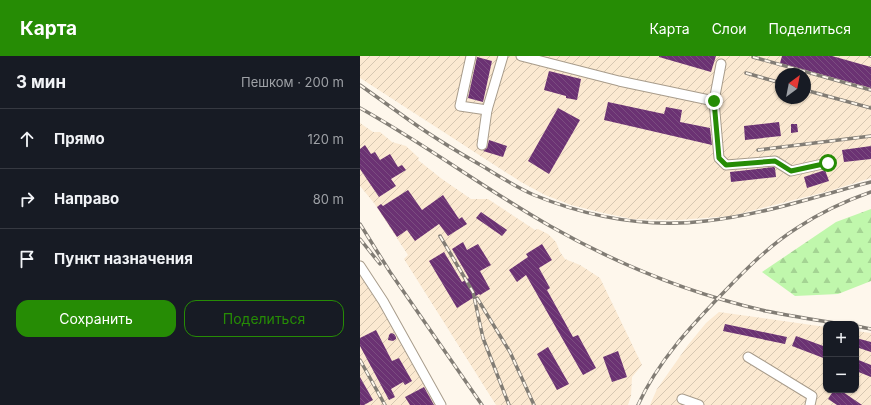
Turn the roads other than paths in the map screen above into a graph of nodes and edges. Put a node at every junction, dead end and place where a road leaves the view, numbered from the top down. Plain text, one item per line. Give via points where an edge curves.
1 (471, 56) edge
2 (503, 56) edge
3 (520, 56) edge
4 (721, 64) dead end
5 (714, 101) junction
6 (488, 110) junction
7 (482, 145) dead end
8 (828, 163) dead end
9 (360, 266) edge
10 (748, 357) dead end
11 (682, 399) dead end
12 (441, 405) edge
13 (699, 405) edge
14 (810, 405) edge

1 - 6 street via 460,106
2 - 6 street
3 - 5 street
4 - 5 street
5 - 8 street via 719,158 726,165 775,161 791,171
6 - 7 street
9 - 12 street via 383,301
10 - 14 street via 812,396
11 - 13 street

